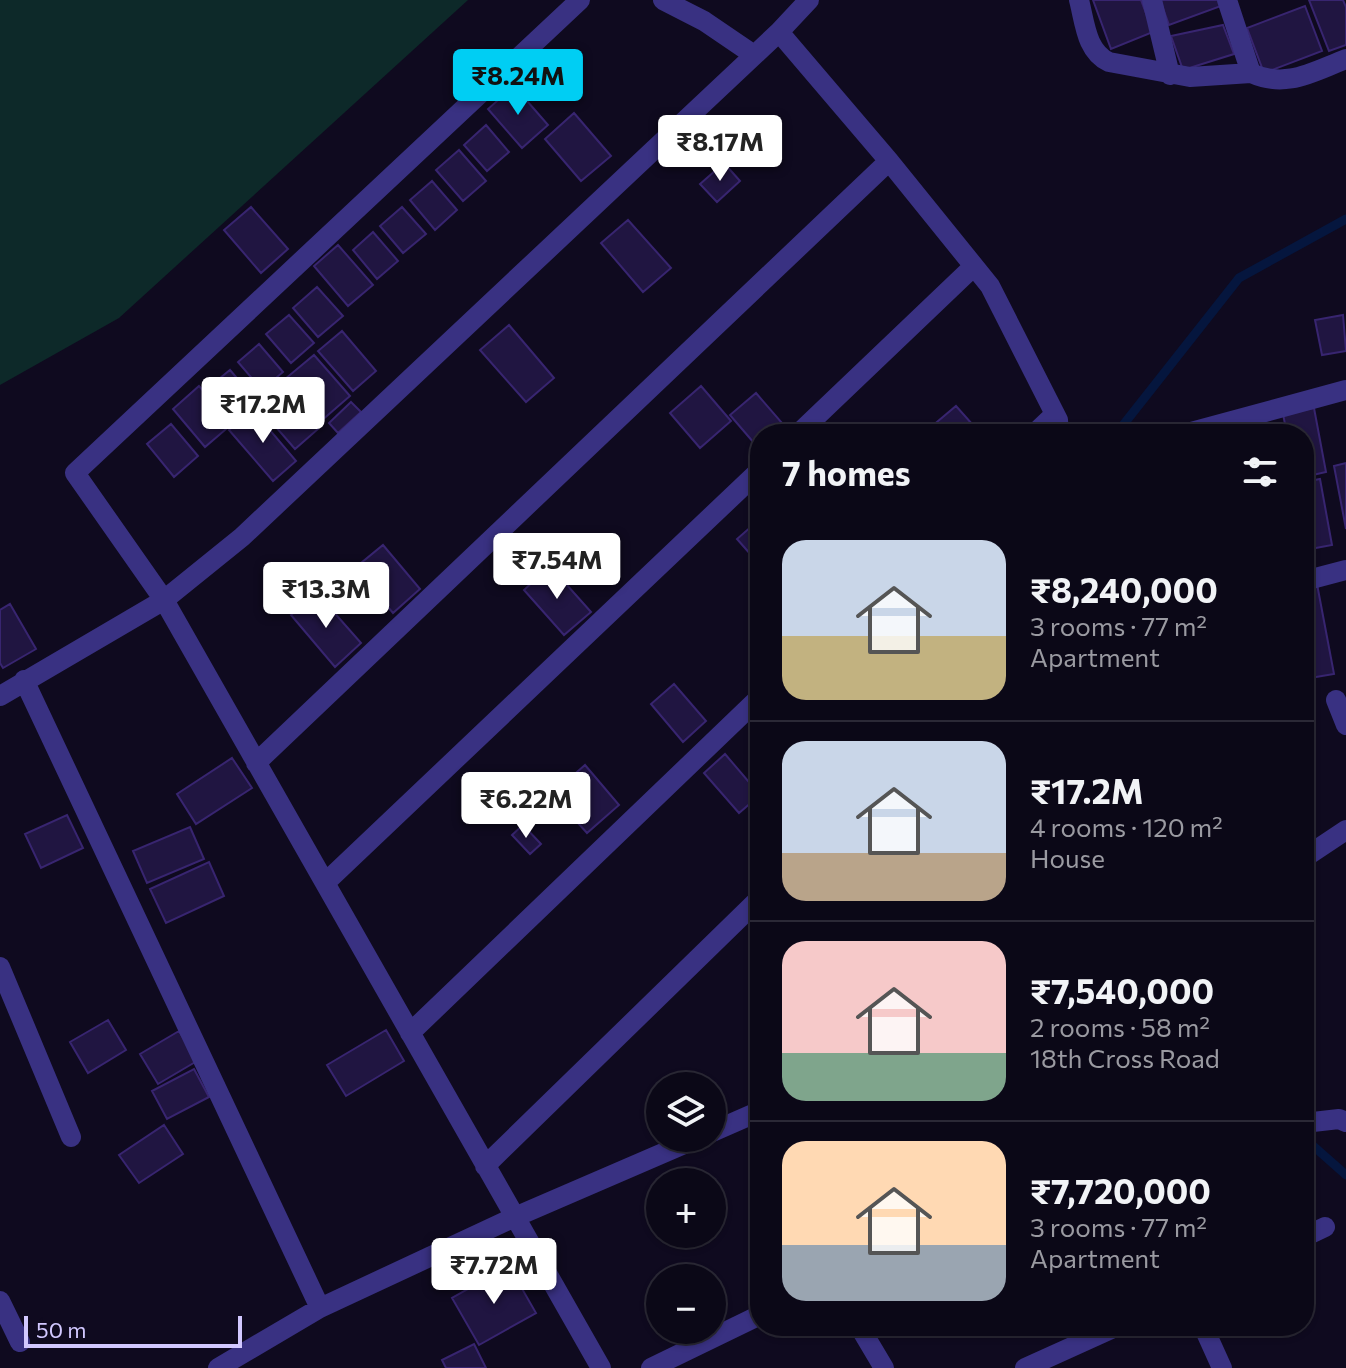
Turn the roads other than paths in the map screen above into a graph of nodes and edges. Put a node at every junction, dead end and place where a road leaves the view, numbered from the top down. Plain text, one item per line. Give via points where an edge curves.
1 (580, 0) edge
2 (663, 0) edge
3 (809, 0) edge
4 (1079, 0) edge
5 (1152, 0) edge
6 (1227, 0) edge
7 (779, 32) junction
8 (754, 55) junction
9 (1346, 59) edge
10 (1251, 73) junction
11 (1170, 75) junction
12 (889, 161) junction
13 (973, 267) junction
14 (1346, 390) edge
15 (808, 424) edge
16 (1057, 424) edge
17 (1221, 424) edge
18 (750, 479) edge
19 (1346, 570) edge
20 (1314, 578) edge
21 (164, 600) junction
22 (24, 680) junction
23 (0, 696) edge
24 (1336, 700) dead end
25 (750, 707) edge
26 (1346, 725) edge
27 (256, 763) junction
28 (1346, 830) edge
29 (1314, 851) edge
30 (325, 883) junction
31 (750, 908) edge
32 (0, 967) edge
33 (410, 1033) junction
34 (750, 1115) edge
35 (1314, 1122) edge
36 (1346, 1122) edge
37 (726, 1126) edge
38 (71, 1137) dead end
39 (666, 1152) edge
40 (485, 1166) junction
41 (515, 1217) junction
42 (1325, 1227) dead end
43 (1314, 1232) edge
44 (0, 1301) edge
45 (320, 1308) junction
46 (750, 1320) edge
47 (865, 1336) edge
48 (1096, 1336) edge
49 (1208, 1336) edge
50 (20, 1342) dead end
51 (218, 1368) edge
52 (601, 1368) edge
53 (651, 1368) edge
54 (884, 1368) edge
55 (1025, 1368) edge
56 (1222, 1368) edge

1 - 21 street via 75,473
2 - 8 street
3 - 7 street
4 - 11 street via 1098,57
5 - 11 street
6 - 10 street
7 - 8 street
7 - 12 street
8 - 21 street via 242,537
9 - 10 street via 1292,80 1268,81
10 - 11 street
12 - 13 street
12 - 27 street
13 - 15 street
13 - 16 street via 990,286
14 - 17 street
18 - 30 street
19 - 20 street
21 - 22 street
21 - 27 street
22 - 23 street
22 - 45 street
24 - 26 street
25 - 33 street
27 - 30 street
28 - 29 street
30 - 33 street
31 - 40 street
32 - 38 street
33 - 40 street
34 - 37 street
35 - 36 street
39 - 41 street
40 - 41 street
41 - 45 street
41 - 52 street
42 - 43 street
44 - 50 street
45 - 51 street
46 - 53 street
47 - 54 street
48 - 55 street
49 - 56 street

